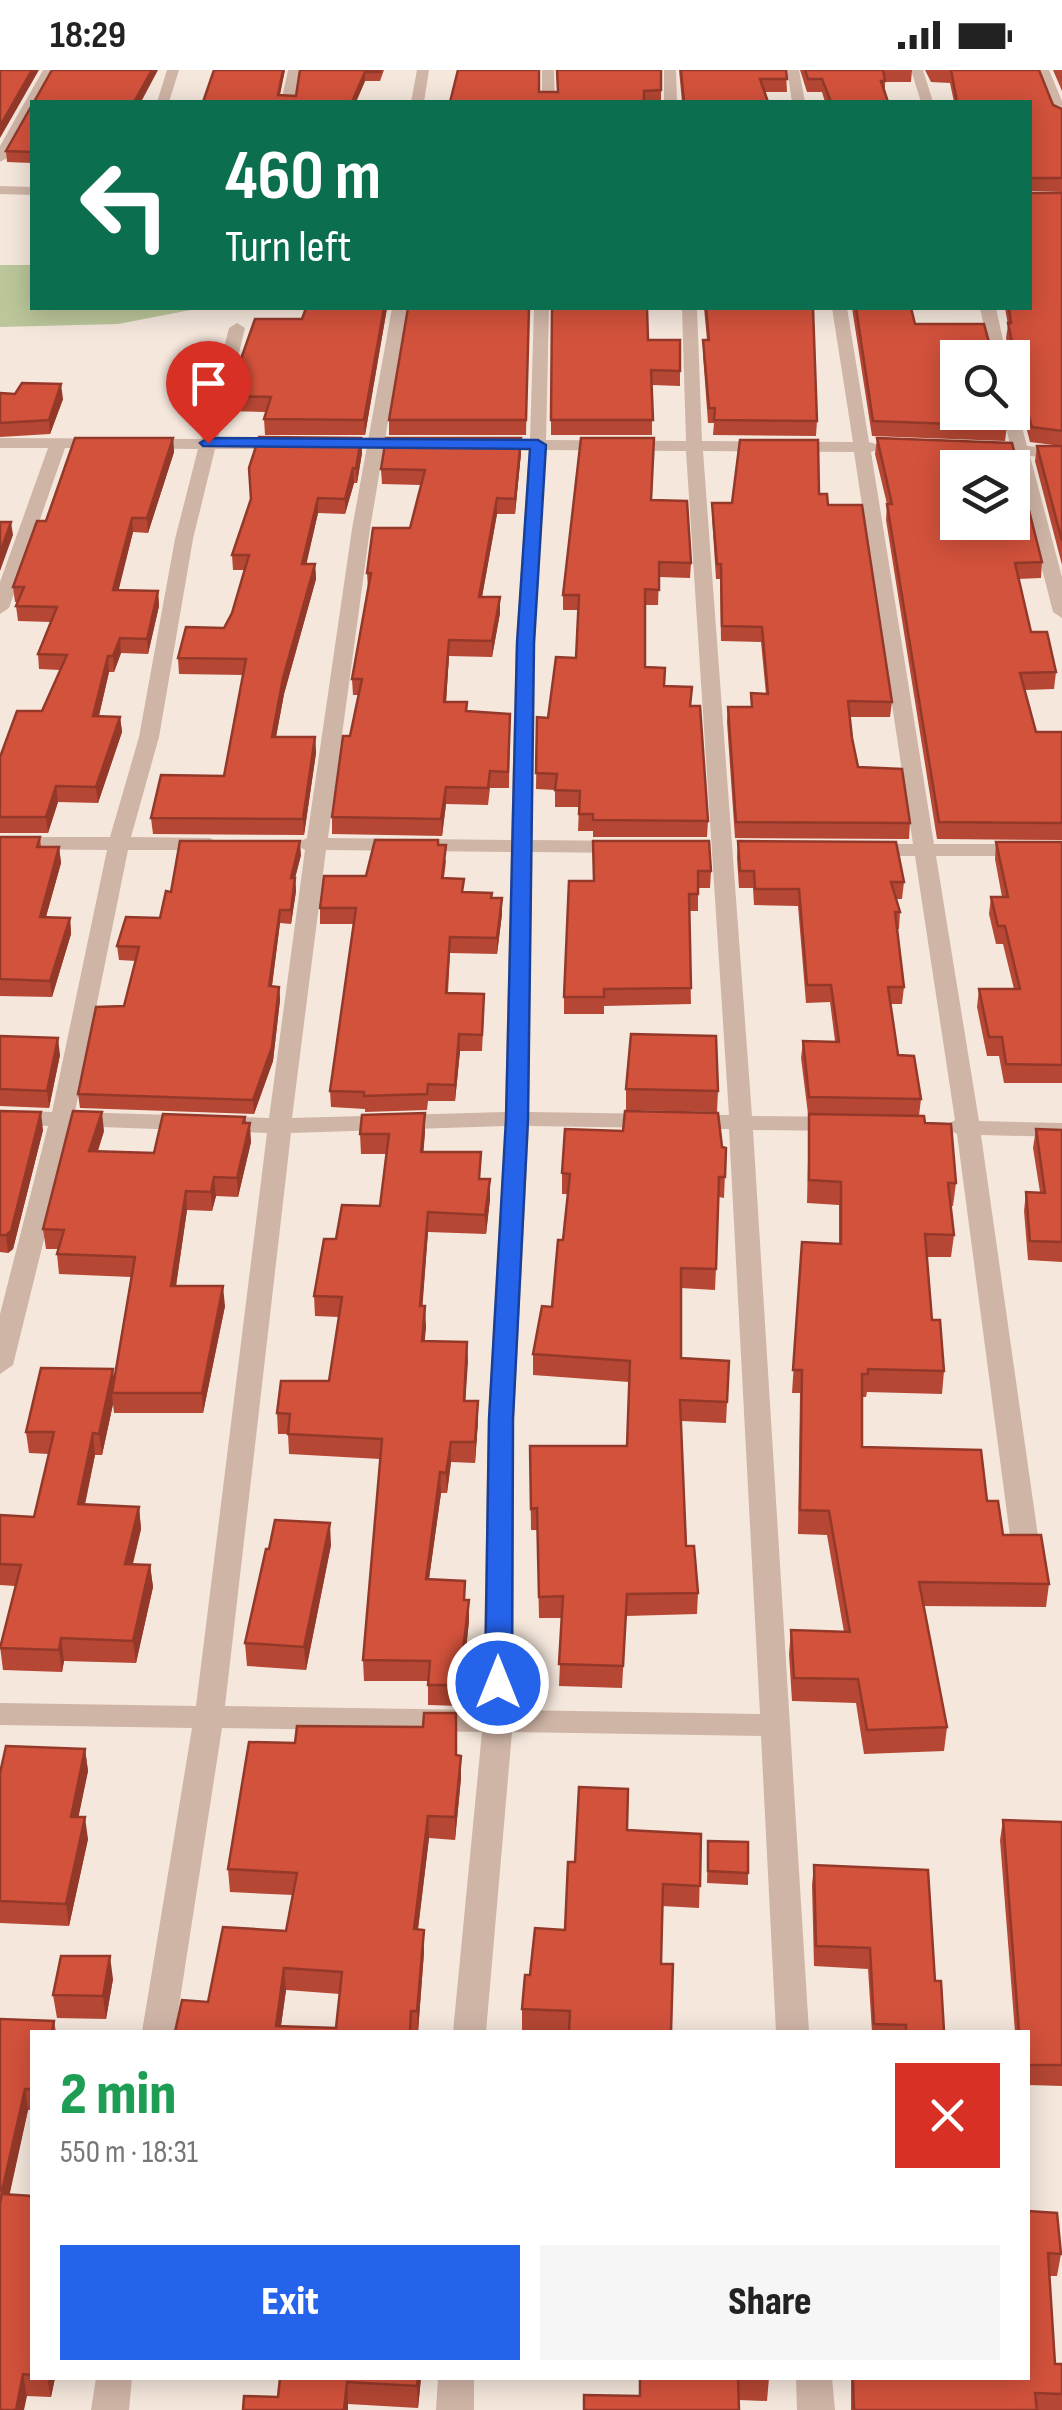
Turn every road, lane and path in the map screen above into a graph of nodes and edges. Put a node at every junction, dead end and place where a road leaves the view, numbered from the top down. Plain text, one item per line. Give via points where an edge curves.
1 (49, 70) edge
2 (173, 70) edge
3 (294, 70) edge
4 (423, 70) edge
5 (548, 70) edge
6 (670, 70) edge
7 (793, 70) edge
8 (917, 70) edge
9 (1043, 70) edge
10 (32, 100) edge
11 (163, 100) edge
12 (288, 100) edge
13 (418, 100) edge
14 (550, 100) edge
15 (671, 100) edge
16 (799, 100) edge
17 (925, 100) edge
18 (30, 104) edge
19 (1062, 117) edge
20 (0, 158) edge
21 (0, 190) edge
22 (30, 191) edge
23 (400, 310) edge
24 (540, 310) edge
25 (690, 310) edge
26 (840, 310) edge
27 (988, 310) edge
28 (237, 328) dead end
29 (996, 340) edge
30 (1015, 430) edge
31 (0, 443) edge
32 (58, 443) junction
33 (208, 443) junction
34 (301, 444) edge
35 (694, 444) junction
36 (502, 445) edge
37 (538, 445) junction
38 (896, 446) edge
39 (968, 446) edge
40 (860, 447) junction
41 (1020, 450) joint
42 (1030, 451) edge
43 (1062, 454) edge
44 (1030, 489) edge
45 (0, 608) edge
46 (1062, 612) edge
47 (0, 843) edge
48 (119, 844) junction
49 (239, 844) edge
50 (279, 844) edge
51 (318, 844) junction
52 (521, 844) junction
53 (641, 847) edge
54 (852, 850) edge
55 (926, 850) junction
56 (1062, 850) edge
57 (0, 1117) edge
58 (62, 1119) junction
59 (517, 1119) junction
60 (741, 1122) junction
61 (873, 1125) edge
62 (280, 1126) junction
63 (930, 1126) edge
64 (968, 1127) junction
65 (1062, 1130) edge
66 (0, 1365) edge
67 (1024, 1536) edge
68 (0, 1714) edge
69 (209, 1718) junction
70 (498, 1721) junction
71 (775, 1725) junction
72 (158, 2030) edge
73 (469, 2030) edge
74 (793, 2030) edge
75 (114, 2380) edge
76 (456, 2380) edge
77 (814, 2380) edge
78 (110, 2410) edge
79 (454, 2410) edge
80 (816, 2410) edge

1 - 10 street
2 - 11 street
3 - 12 street
4 - 13 street
5 - 14 street
6 - 15 street
7 - 16 street
8 - 17 street
9 - 19 street
18 - 20 street
21 - 22 street
23 - 51 street
24 - 37 street
25 - 35 street
26 - 40 street
27 - 29 street
28 - 33 street
30 - 41 street
31 - 32 street
32 - 33 street
32 - 45 street
33 - 34 street
33 - 48 street via 149,737
35 - 37 street
35 - 40 street
35 - 60 street
36 - 37 street
37 - 52 street
38 - 40 street
39 - 41 street
40 - 55 street
42 - 43 street
44 - 46 street
47 - 48 street
48 - 49 street
48 - 58 street
50 - 51 street
51 - 52 street
51 - 62 street
52 - 53 street
52 - 59 street
54 - 55 street
55 - 56 street
55 - 64 street
57 - 58 street
58 - 62 street
58 - 66 street
59 - 60 street
59 - 62 street
59 - 70 street via 501,1419
60 - 61 street
60 - 71 street
62 - 69 street
63 - 64 street
64 - 65 street
64 - 67 street
68 - 69 street
69 - 70 street
69 - 72 street
70 - 71 street
70 - 73 street
71 - 74 street
75 - 78 street
76 - 79 street
77 - 80 street

